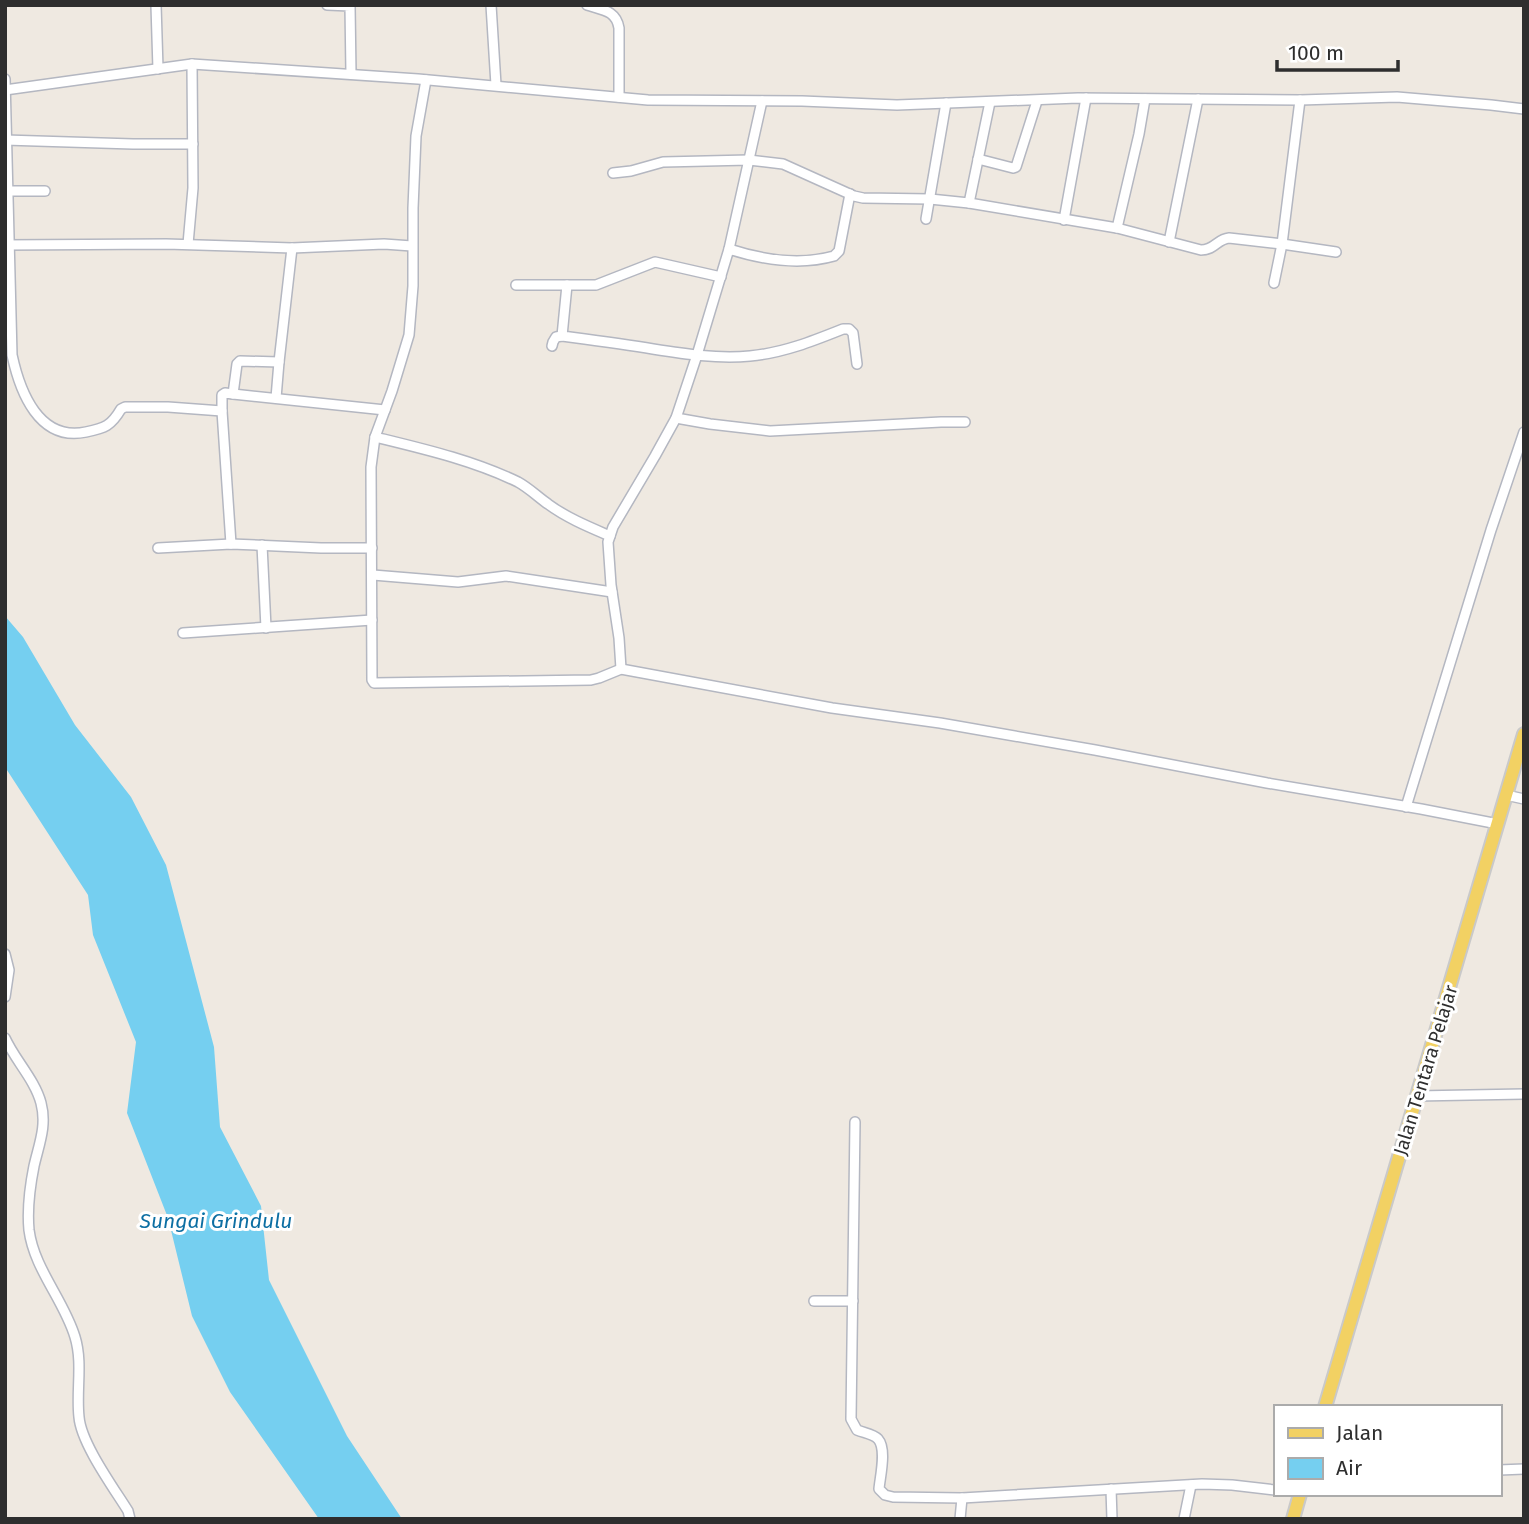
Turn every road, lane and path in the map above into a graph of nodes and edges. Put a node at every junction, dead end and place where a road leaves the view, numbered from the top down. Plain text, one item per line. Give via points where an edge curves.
1 (156, 5) edge
2 (327, 5) edge
3 (491, 5) edge
4 (587, 5) edge
5 (351, 6) edge
6 (192, 64) junction
7 (158, 69) junction
8 (351, 74) junction
9 (5, 79) edge
10 (426, 80) junction
11 (496, 85) junction
12 (5, 90) edge
13 (619, 97) junction
14 (1086, 99) junction
15 (1145, 99) junction
16 (1198, 99) junction
17 (1300, 100) junction
18 (762, 101) junction
19 (1037, 101) junction
20 (990, 102) junction
21 (946, 103) junction
22 (1524, 109) edge
23 (6, 140) edge
24 (193, 144) junction
25 (978, 159) junction
26 (749, 160) junction
27 (613, 173) dead end
28 (6, 191) edge
29 (45, 191) dead end
30 (850, 194) junction
31 (930, 199) junction
32 (969, 203) junction
33 (926, 219) dead end
34 (1064, 220) junction
35 (1117, 228) junction
36 (1169, 242) junction
37 (188, 244) junction
38 (1282, 244) junction
39 (8, 245) edge
40 (412, 246) junction
41 (292, 248) junction
42 (729, 249) junction
43 (1336, 252) dead end
44 (721, 277) junction
45 (1274, 283) dead end
46 (516, 285) dead end
47 (566, 285) junction
48 (562, 336) junction
49 (552, 346) dead end
50 (697, 355) junction
51 (279, 362) junction
52 (857, 364) dead end
53 (233, 394) junction
54 (276, 398) junction
55 (385, 410) junction
56 (222, 411) junction
57 (676, 418) junction
58 (965, 422) dead end
59 (1524, 432) edge
60 (375, 437) junction
61 (610, 536) junction
62 (231, 544) junction
63 (262, 545) junction
64 (158, 548) dead end
65 (372, 548) junction
66 (373, 575) junction
67 (612, 592) junction
68 (372, 620) junction
69 (266, 628) junction
70 (183, 633) dead end
71 (621, 669) junction
72 (1524, 734) edge
73 (1506, 794) junction
74 (1524, 800) edge
75 (1406, 807) junction
76 (1498, 824) junction
77 (5, 954) edge
78 (5, 997) edge
79 (5, 1038) edge
80 (1524, 1094) edge
81 (1416, 1096) junction
82 (855, 1122) dead end
83 (814, 1301) dead end
84 (853, 1301) junction
85 (1326, 1405) edge
86 (1524, 1469) edge
87 (1501, 1470) edge
88 (1191, 1485) junction
89 (1111, 1489) junction
90 (1274, 1490) edge
91 (1299, 1496) edge
92 (962, 1498) junction
93 (130, 1519) edge
94 (960, 1519) edge
95 (1112, 1519) edge
96 (1184, 1519) edge
97 (1293, 1519) edge

1 - 7 street
2 - 5 street
3 - 11 street
4 - 13 street via 617,18
5 - 8 street
6 - 7 street
6 - 8 street
6 - 24 street
7 - 12 street
8 - 10 street
9 - 12 street
10 - 11 street
10 - 40 street via 416,136
11 - 13 street
12 - 23 street
13 - 18 street
14 - 15 street
14 - 19 street
14 - 34 street
15 - 16 street
15 - 35 street
16 - 17 street
16 - 36 street
17 - 22 street via 1397,97
17 - 38 street
18 - 21 street
18 - 26 street
19 - 20 street
19 - 25 street via 1016,167
20 - 21 street
20 - 25 street
21 - 31 street
23 - 24 street
23 - 28 street
24 - 37 street
25 - 32 street
26 - 27 street via 663,162
26 - 30 street via 783,164
26 - 42 street
28 - 29 street
28 - 39 street
30 - 31 street
30 - 42 street via 839,251 834,256 777,261
31 - 32 street
31 - 33 street
32 - 34 street
34 - 35 street
35 - 36 street
36 - 38 street via 1208,250 1224,239
37 - 39 street
37 - 41 street
38 - 43 street
38 - 45 street
39 - 56 street via 12,355 19,382 44,423 69,434 106,428 125,407
40 - 41 street
40 - 55 street via 409,335
41 - 51 street
42 - 44 street
44 - 47 street via 655,262 596,285
44 - 50 street
46 - 47 street
47 - 48 street
48 - 49 street via 556,337
48 - 50 street
50 - 52 street via 768,354 846,328 853,333
50 - 57 street
51 - 53 street via 240,360
51 - 54 street
53 - 54 street
53 - 56 street via 222,395
54 - 55 street
55 - 60 street
56 - 62 street
57 - 58 street via 770,431
57 - 61 street
59 - 75 street
60 - 61 street via 492,471 522,484 570,518
60 - 65 street
61 - 67 street
62 - 63 street
62 - 64 street
63 - 65 street
63 - 69 street
65 - 66 street
66 - 67 street via 458,582 506,576
66 - 68 street
67 - 71 street
68 - 69 street
68 - 71 street via 375,684 591,680
69 - 70 street
71 - 75 street
72 - 73 main road, Jalan Tentara Pelajar
73 - 74 street
73 - 76 main road, Jalan Tentara Pelajar
75 - 76 street
76 - 81 main road, Jalan Tentara Pelajar
77 - 78 street via 9,970
79 - 93 street via 41,1100 43,1116 44,1132 31,1184 29,1232 76,1339 83,1434
80 - 81 street
81 - 85 main road, Jalan Tentara Pelajar
82 - 84 street
83 - 84 street
84 - 92 street via 851,1419 858,1430 882,1445 879,1489 893,1497
86 - 87 street
88 - 89 street
88 - 90 street
88 - 96 street
89 - 92 street
89 - 95 street
91 - 97 main road
92 - 94 street

